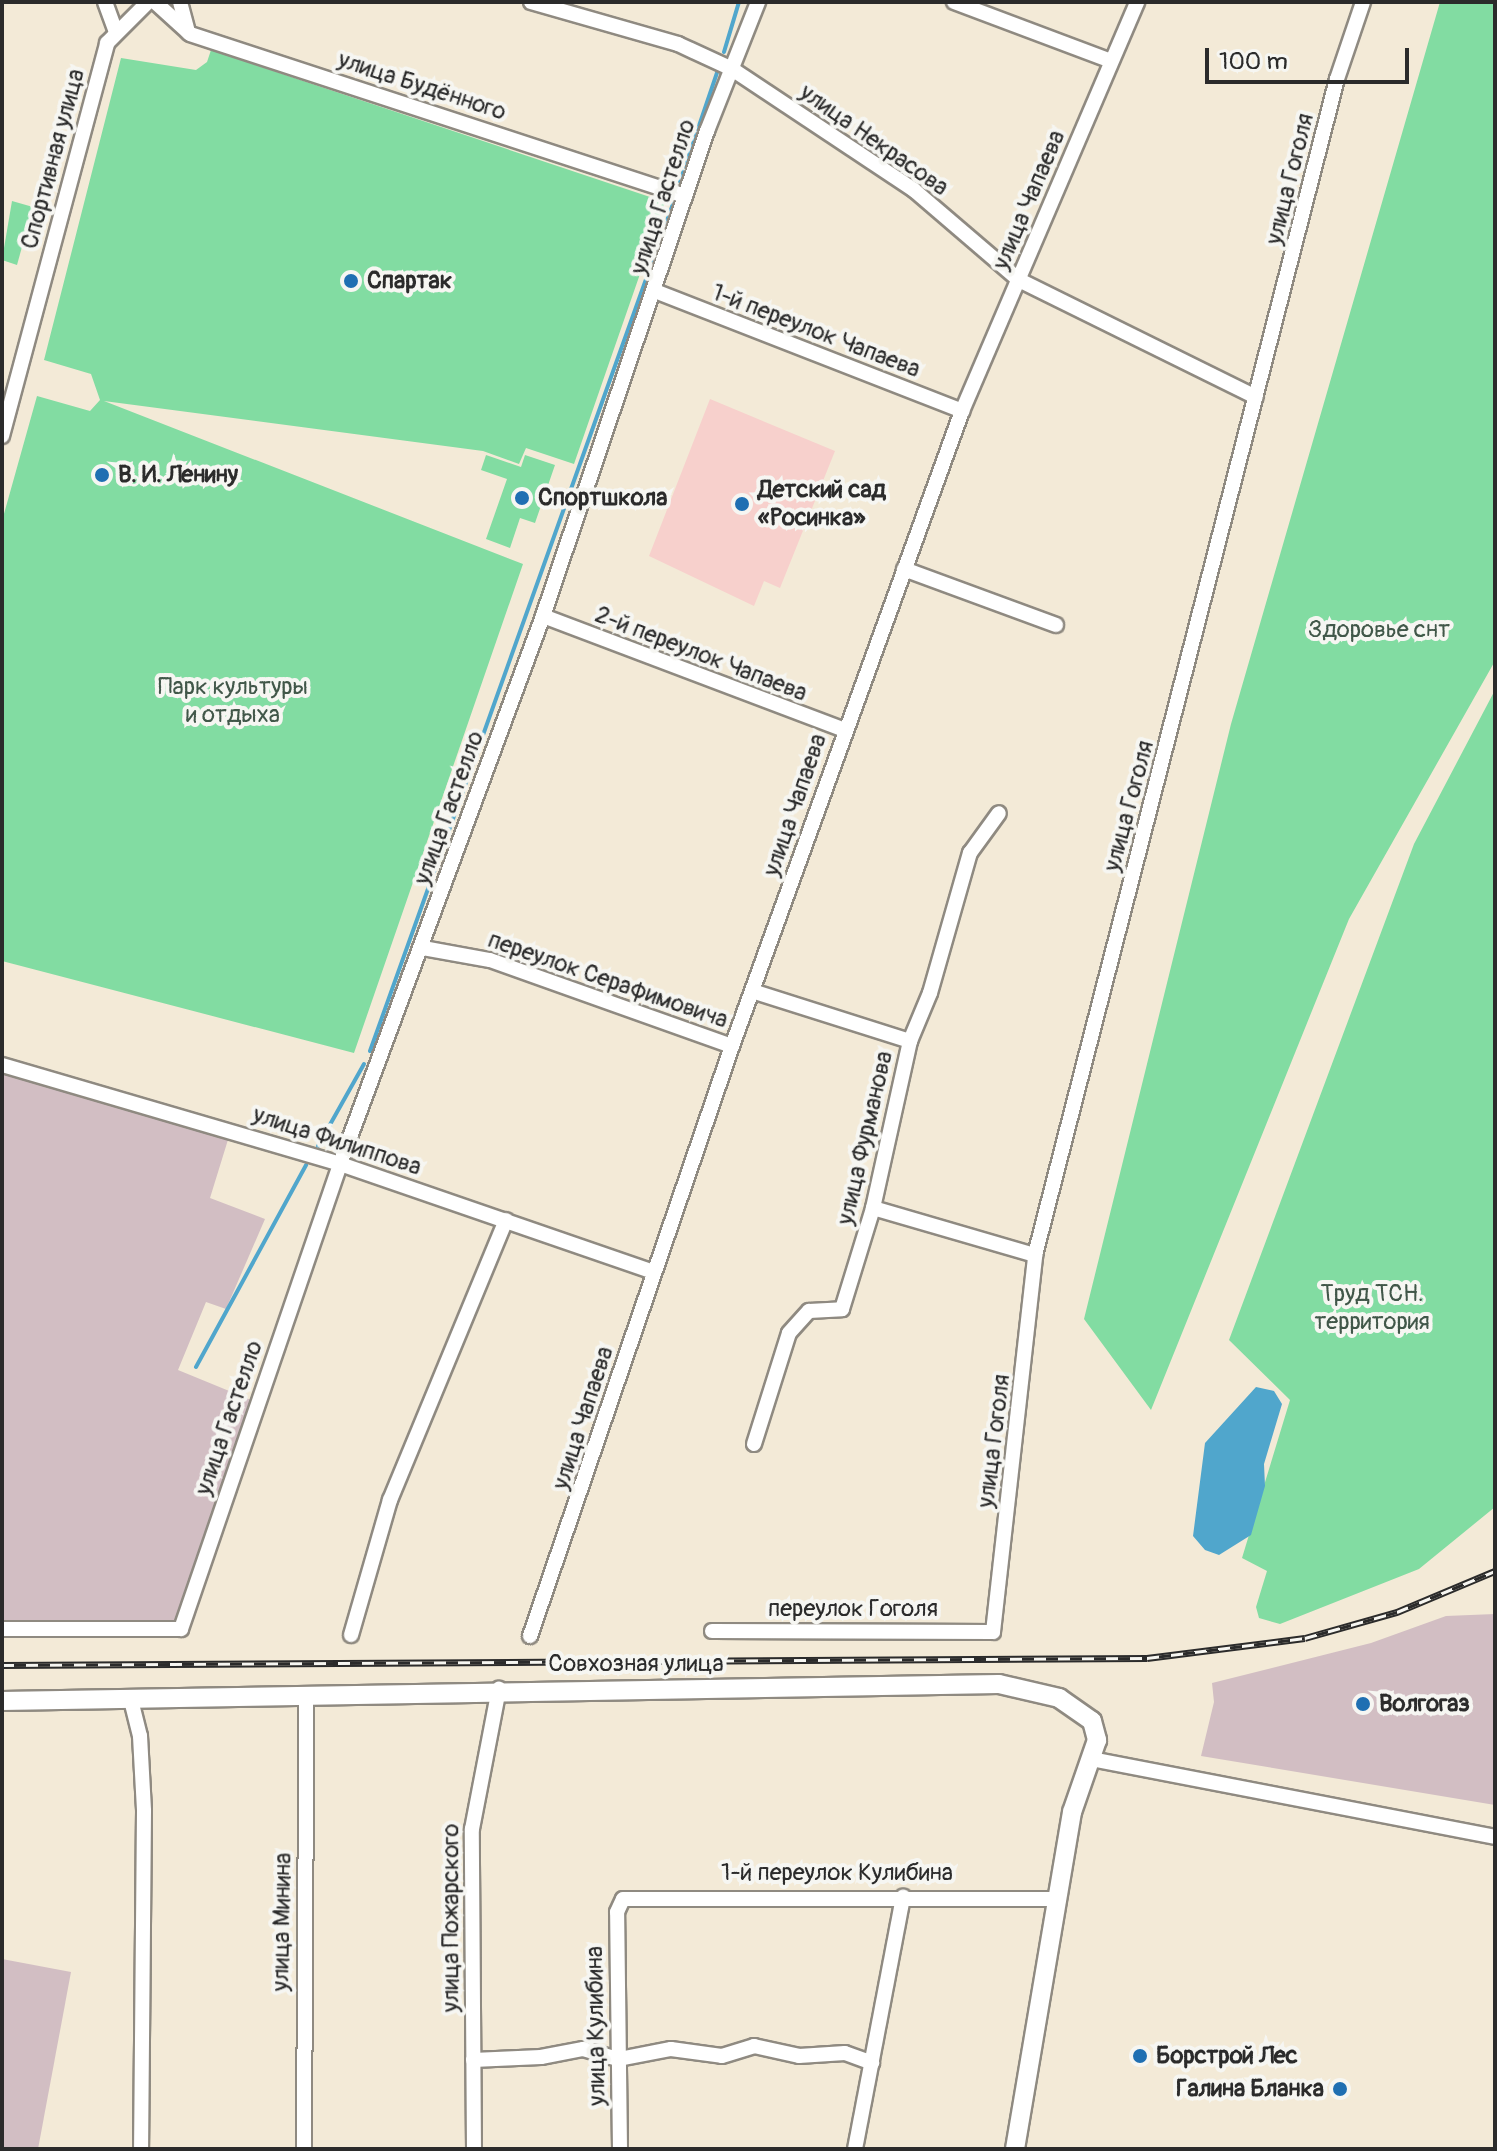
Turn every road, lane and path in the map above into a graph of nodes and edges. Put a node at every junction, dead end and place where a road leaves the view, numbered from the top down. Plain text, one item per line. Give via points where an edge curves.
1 (105, 2) edge
2 (148, 2) edge
3 (155, 2) edge
4 (180, 2) edge
5 (531, 2) edge
6 (758, 2) edge
7 (954, 2) edge
8 (1137, 2) edge
9 (1363, 2) edge
10 (115, 30) junction
11 (190, 34) junction
12 (1111, 61) junction
13 (732, 69) junction
14 (685, 196) junction
15 (1019, 280) junction
16 (655, 291) junction
17 (1256, 397) junction
18 (962, 411) junction
19 (3, 427) edge
20 (904, 569) junction
21 (543, 616) junction
22 (1056, 625) dead end
23 (845, 730) junction
24 (999, 813) dead end
25 (423, 948) junction
26 (752, 991) junction
27 (910, 1041) junction
28 (732, 1046) junction
29 (2, 1065) edge
30 (340, 1164) junction
31 (873, 1208) junction
32 (506, 1220) junction
33 (1035, 1255) junction
34 (654, 1272) junction
35 (754, 1444) dead end
36 (2, 1629) edge
37 (712, 1631) dead end
38 (993, 1632) joint
39 (351, 1635) dead end
40 (530, 1636) dead end
41 (499, 1689) junction
42 (306, 1696) junction
43 (131, 1700) junction
44 (2, 1701) edge
45 (1091, 1759) junction
46 (1495, 1837) edge
47 (903, 1897) junction
48 (1057, 1899) junction
49 (619, 1903) joint
50 (619, 2059) junction
51 (473, 2060) junction
52 (872, 2063) junction
53 (141, 2149) edge
54 (304, 2149) edge
55 (474, 2149) edge
56 (620, 2149) edge
57 (855, 2149) edge
58 (1015, 2149) edge

1 - 10 street
2 - 10 street, Спортивная улица
3 - 11 street, улица Будённого
4 - 11 street
5 - 13 street, улица Некрасова via 678,44
6 - 13 street, улица Гастелло
7 - 12 street
8 - 12 street, улица Чапаева
9 - 17 street, улица Гоголя via 1337,79
10 - 19 street, Спортивная улица via 104,54
11 - 14 street, улица Будённого
12 - 15 street, улица Чапаева
13 - 14 street, улица Гастелло
13 - 15 street, улица Некрасова via 914,190
14 - 16 street, улица Гастелло
15 - 17 street, улица Некрасова
15 - 18 street, улица Чапаева
16 - 18 street, 1-й переулок Чапаева
16 - 21 street, улица Гастелло
17 - 33 street, улица Гоголя
18 - 20 street, улица Чапаева
20 - 22 street
20 - 23 street, улица Чапаева
21 - 23 street, 2-й переулок Чапаева
21 - 25 street, улица Гастелло
23 - 26 street, улица Чапаева
24 - 27 street, улица Фурманова via 970,853 930,993
25 - 28 street, переулок Серафимовича via 490,960
25 - 30 street, улица Гастелло
26 - 27 street
26 - 28 street, улица Чапаева
27 - 31 street, улица Фурманова
28 - 34 street, улица Чапаева
29 - 30 street, улица Филиппова
30 - 32 street, улица Филиппова
30 - 36 street, улица Гастелло via 181,1629
31 - 33 street
31 - 35 street, улица Фурманова via 842,1309 809,1311 780,1351
32 - 34 street, улица Филиппова
32 - 39 street via 390,1500
33 - 38 street, улица Гоголя
34 - 40 street, улица Чапаева
37 - 38 street, переулок Гоголя
41 - 42 street, Совхозная улица
41 - 45 street, Совхозная улица via 1018,1686 1084,1712 1096,1731
41 - 51 street, улица Пожарского via 472,1829
42 - 43 street, Совхозная улица
42 - 54 street, улица Минина
43 - 44 street, Совхозная улица
43 - 53 street via 140,1736 144,1811
45 - 46 street via 1230,1790
45 - 48 street via 1074,1802
47 - 48 street, 1-й переулок Кулибина
47 - 49 street, 1-й переулок Кулибина via 640,1895
47 - 52 street
48 - 58 street
49 - 50 street, улица Кулибина
50 - 51 street via 583,2049
50 - 52 street via 671,2049 722,2056 754,2046 799,2056 845,2053
50 - 56 street, улица Кулибина
51 - 55 street, улица Пожарского
52 - 57 street

